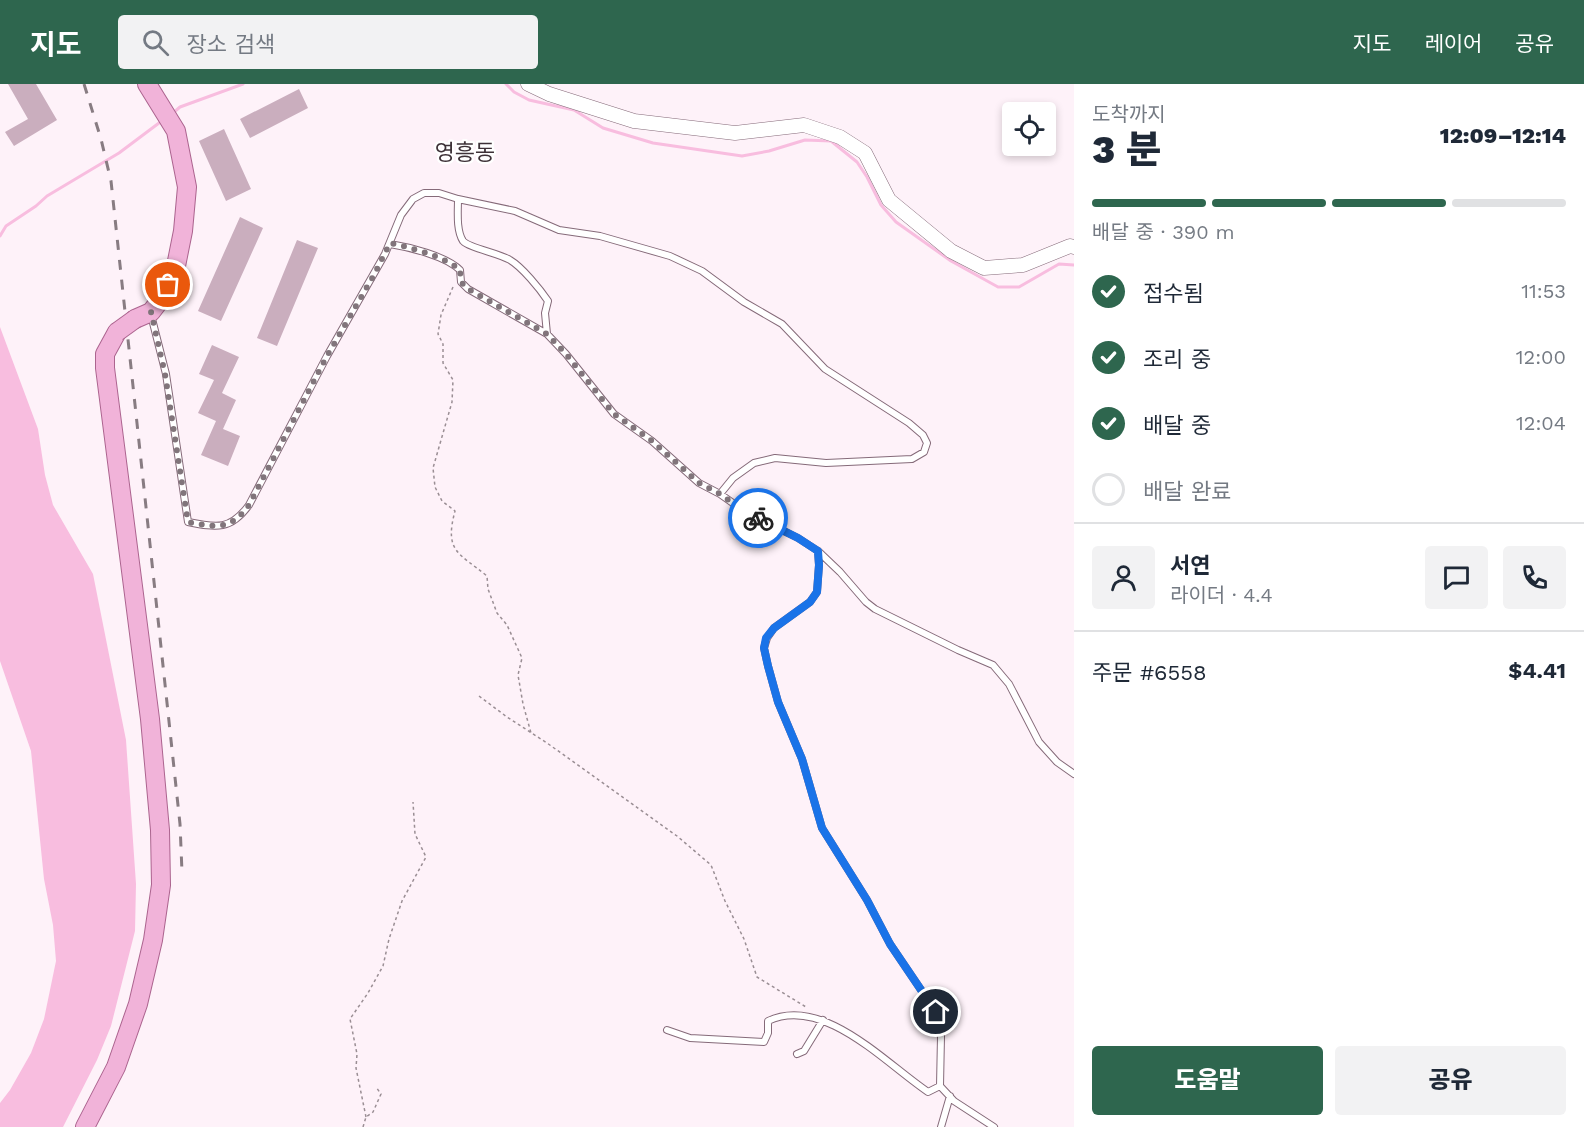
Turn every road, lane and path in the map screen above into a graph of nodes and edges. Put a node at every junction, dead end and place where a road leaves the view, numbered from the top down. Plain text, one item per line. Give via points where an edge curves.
1 (147, 84) edge
2 (528, 84) edge
3 (458, 199) junction
4 (390, 243) junction
5 (1074, 247) edge
6 (460, 270) junction
7 (143, 315) junction
8 (547, 334) junction
9 (720, 494) junction
10 (818, 551) junction
11 (479, 696) dead end
12 (531, 733) junction
13 (1074, 774) edge
14 (412, 801) dead end
15 (823, 1020) junction
16 (667, 1030) dead end
17 (797, 1054) dead end
18 (940, 1086) junction
19 (376, 1087) dead end
20 (950, 1096) junction
21 (366, 1118) junction
22 (85, 1127) edge
23 (363, 1127) edge
24 (941, 1127) edge
25 (993, 1127) edge

1 - 7 main road via 176,131 187,187 175,271 161,299
2 - 5 street via 634,121 735,132 804,125 840,137 865,153 889,200 951,251 984,268 1023,265
3 - 4 lane via 424,193 413,199 400,215
3 - 8 lane via 459,231 464,241 471,247 508,258 539,287 548,301
3 - 9 lane via 515,211 559,230 600,236 670,256 702,271 782,324 825,369 909,423 927,443 924,452 912,459 826,463 775,458 754,463 733,478
4 - 6 lane via 442,258
4 - 7 lane via 249,505 241,516 224,526 188,522 165,374
6 - 8 lane via 461,282 468,289
6 - 12 path via 441,315 438,334 443,344 442,363 453,380 453,402 433,468 435,487 442,501 455,511 450,528 457,554 487,576 497,613 522,658 518,675
7 - 22 main road, bridge via 117,332 105,354 105,368 150,719 161,885 138,1004 116,1067
8 - 9 lane via 614,414 699,483
9 - 10 lane
10 - 13 lane via 875,609 993,665 1009,684 1039,742
10 - 18 lane via 817,592 766,638 768,666 822,828 890,944 936,1012 941,1036
11 - 12 path
12 - 15 path via 677,836 711,865 757,977
14 - 21 path via 415,834 426,857 402,901 383,966 350,1019
15 - 16 lane via 801,1015 778,1016 768,1021 764,1042 690,1038
15 - 17 lane via 804,1051
15 - 18 lane via 864,1044 928,1092
18 - 20 lane
19 - 21 path via 381,1094
20 - 24 lane
20 - 25 lane
21 - 23 path

